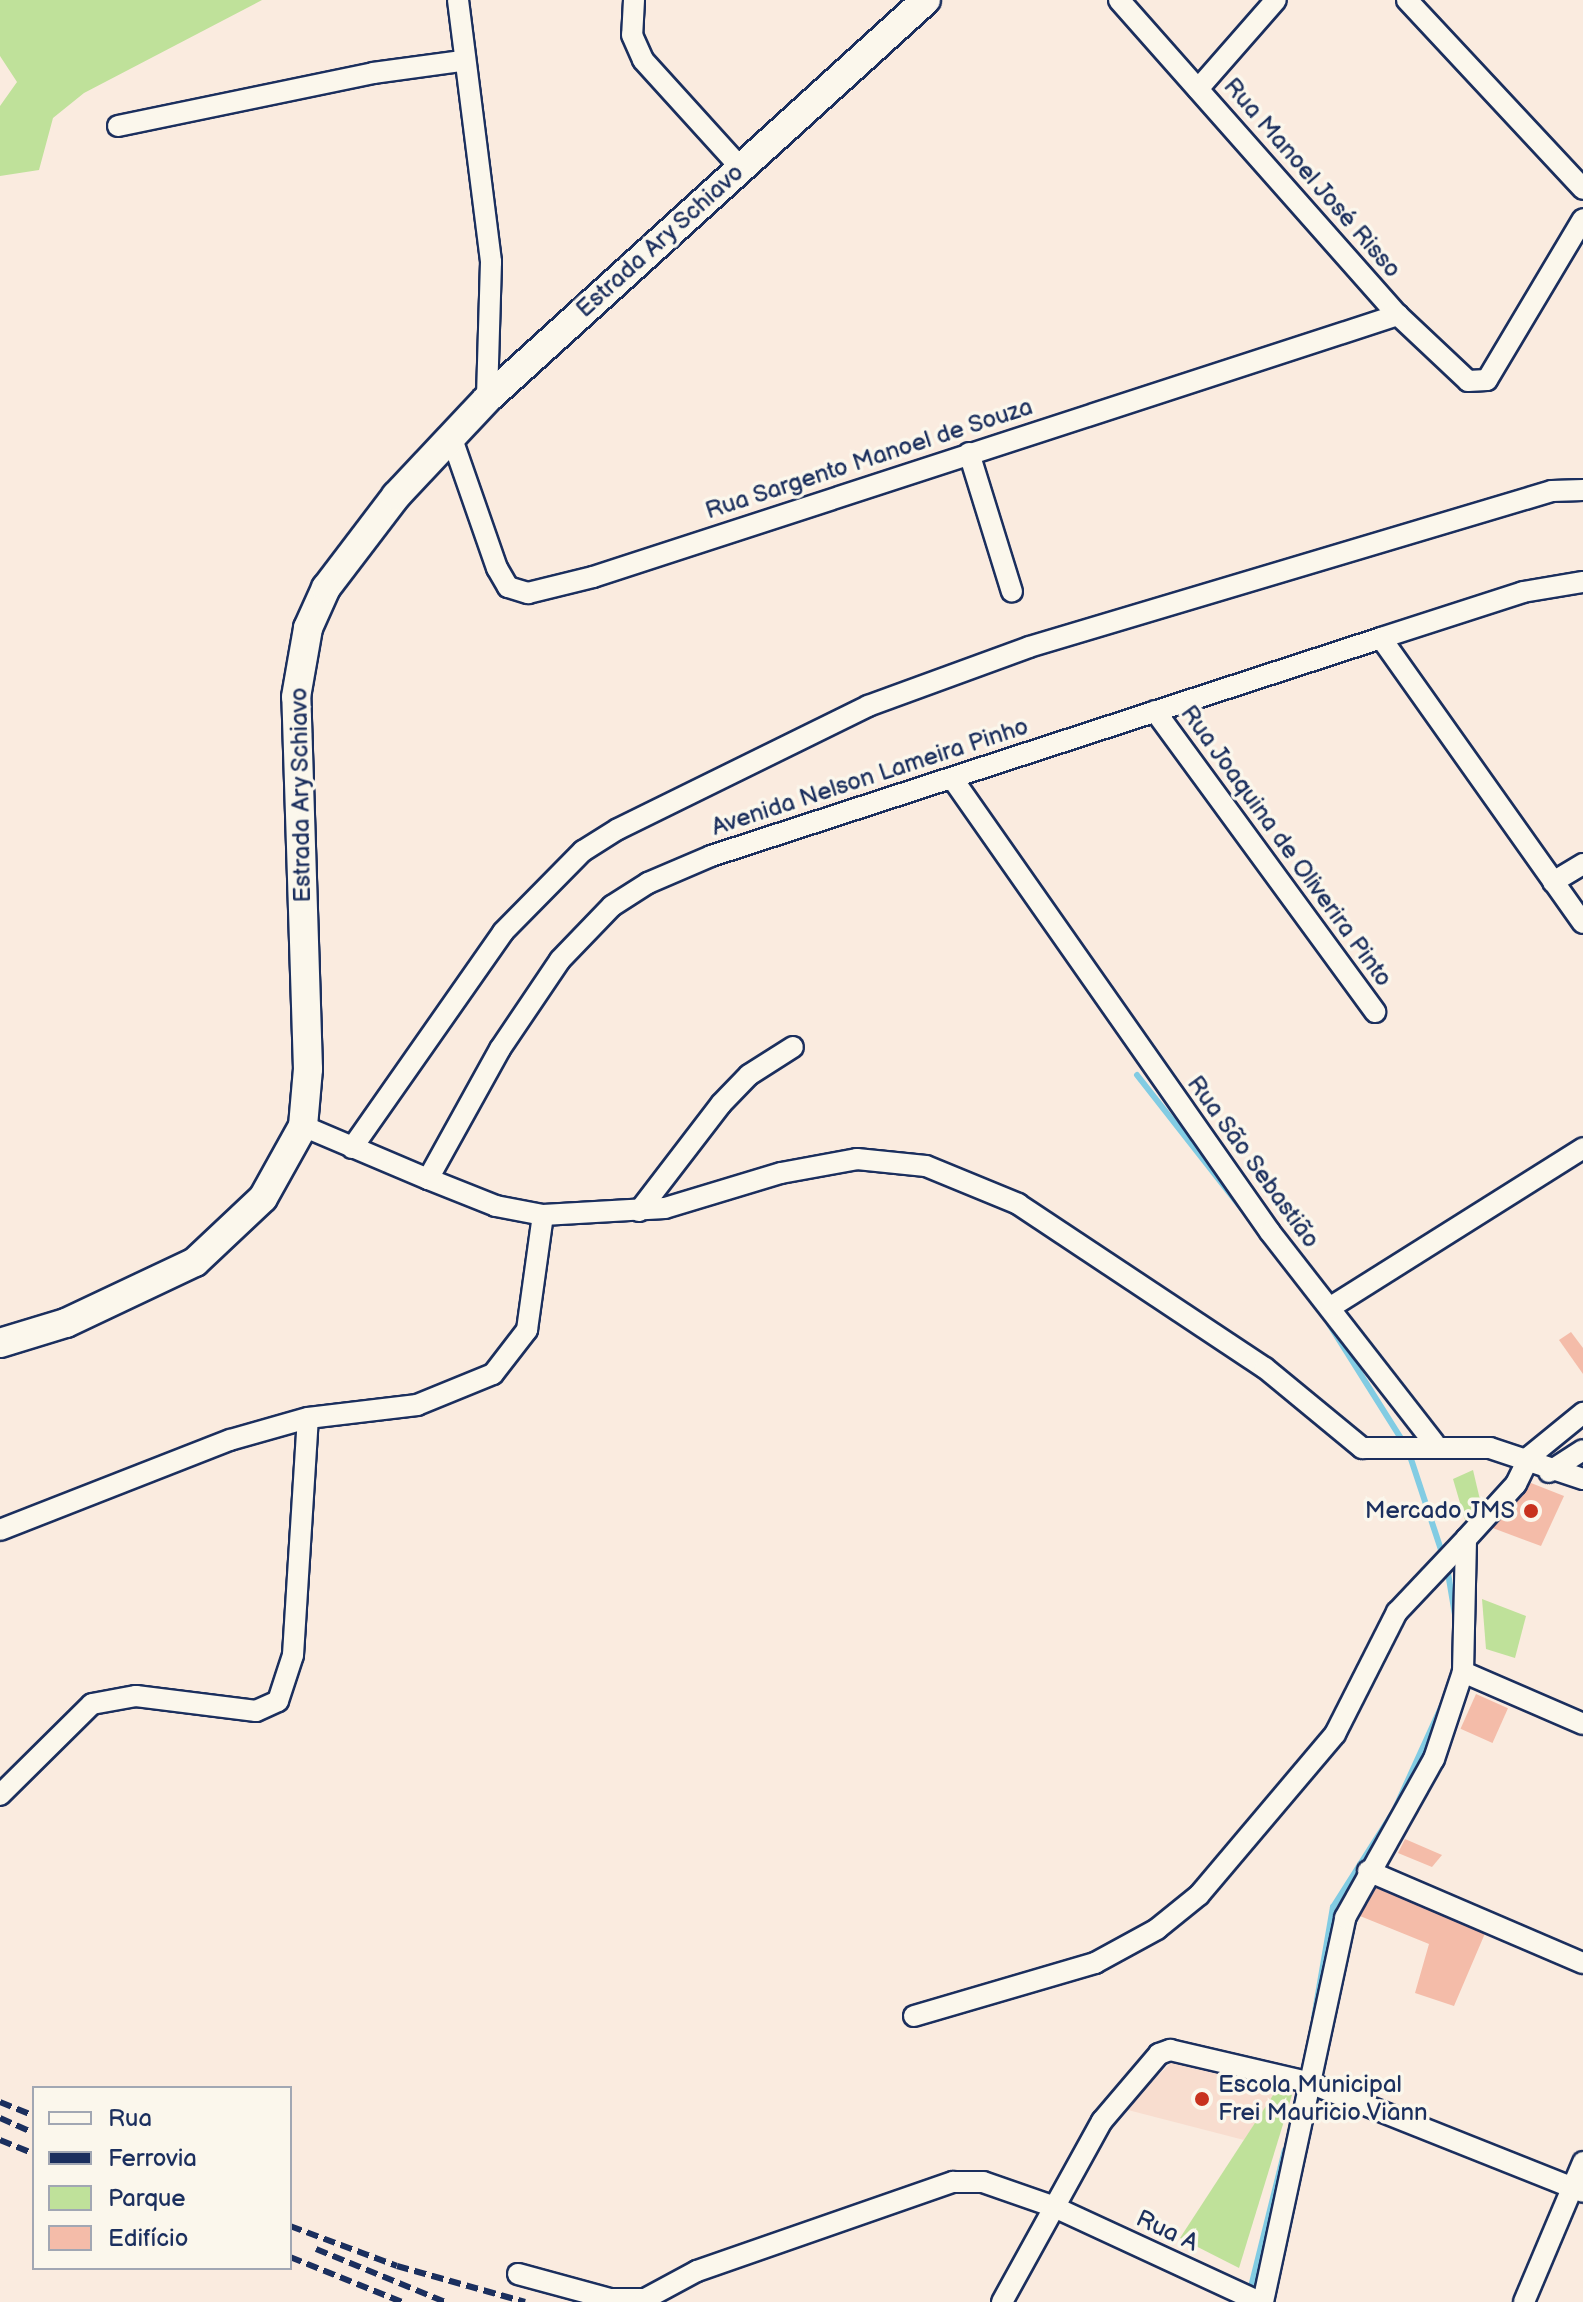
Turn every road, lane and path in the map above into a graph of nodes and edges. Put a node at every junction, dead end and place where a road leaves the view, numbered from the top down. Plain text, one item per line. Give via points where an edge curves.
1 (458, 0) edge
2 (634, 0) edge
3 (926, 0) edge
4 (1119, 0) edge
5 (1276, 0) edge
6 (1407, 0) edge
7 (462, 61) junction
8 (1198, 89) junction
9 (118, 126) dead end
10 (741, 168) junction
11 (1583, 189) edge
12 (1583, 219) edge
13 (1398, 315) junction
14 (487, 399) junction
15 (451, 436) junction
16 (969, 453) junction
17 (1583, 490) edge
18 (1583, 582) edge
19 (1012, 592) dead end
20 (1381, 638) junction
21 (1155, 711) junction
22 (952, 778) junction
23 (1583, 864) edge
24 (1553, 882) junction
25 (1583, 923) edge
26 (1375, 1012) dead end
27 (793, 1047) dead end
28 (303, 1126) junction
29 (352, 1148) junction
30 (1583, 1148) edge
31 (428, 1179) junction
32 (639, 1211) junction
33 (543, 1215) junction
34 (1331, 1307) junction
35 (0, 1343) edge
36 (1583, 1413) edge
37 (308, 1418) junction
38 (1425, 1444) junction
39 (1583, 1450) edge
40 (1529, 1457) junction
41 (1556, 1469) junction
42 (1583, 1479) edge
43 (1516, 1484) junction
44 (0, 1530) edge
45 (1458, 1545) junction
46 (1463, 1672) junction
47 (1583, 1724) edge
48 (0, 1795) edge
49 (1368, 1871) junction
50 (1583, 1963) edge
51 (914, 2016) dead end
52 (1304, 2081) junction
53 (1583, 2162) edge
54 (1578, 2190) edge
55 (1052, 2206) junction
56 (518, 2274) dead end
57 (1254, 2299) edge
58 (1002, 2302) edge
59 (1524, 2302) edge

1 - 7 street
2 - 10 street via 632,35 643,60
3 - 10 main road, Estrada Ary Schiavo
4 - 8 street, Rua Manoel José Risso
5 - 8 street
6 - 11 street
7 - 9 street via 373,73
7 - 14 street via 491,262
8 - 13 street, Rua Manoel José Risso
10 - 14 main road, Estrada Ary Schiavo
12 - 13 street, Rua Manoel José Risso via 1487,380 1473,383
13 - 16 street, Rua Sargento Manoel de Souza
14 - 15 main road, Estrada Ary Schiavo
15 - 16 street, Rua Sargento Manoel de Souza via 497,568 508,587 528,593
15 - 28 main road, Estrada Ary Schiavo via 326,588 300,661 295,729 308,1069
16 - 19 street
17 - 29 street via 1552,491 1029,647 868,706 618,829 583,851 503,932
18 - 20 street, Avenida Nelson Lameira Pinho via 1523,592
20 - 21 street, Avenida Nelson Lameira Pinho
20 - 24 street
21 - 22 street, Avenida Nelson Lameira Pinho
21 - 26 street, Rua Joaquina de Oliverira Pinto
22 - 31 street, Avenida Nelson Lameira Pinho via 711,856 612,906 560,960 527,1006
22 - 34 street, Rua São Sebastião via 1202,1138
23 - 24 street
24 - 25 street
27 - 32 street via 749,1075 721,1104
28 - 29 street
28 - 35 main road, Estrada Ary Schiavo via 263,1198 195,1262 66,1323
29 - 31 street
30 - 34 street
31 - 33 street via 496,1206
32 - 33 street
32 - 38 street via 857,1159 962,1176 1018,1204 1265,1368 1342,1436 1383,1450
33 - 37 street via 527,1330 493,1374 417,1405
34 - 38 street, Rua São Sebastião
36 - 40 street
37 - 44 street via 191,1453
37 - 48 street via 293,1655 278,1701 256,1711 136,1696 92,1704
38 - 40 street
39 - 41 street
40 - 41 street
40 - 43 street
41 - 42 street
41 - 43 street
43 - 45 street
45 - 46 street
45 - 51 street via 1397,1612 1335,1734 1199,1895 1157,1929 1095,1963
46 - 47 street
46 - 49 street via 1434,1759
49 - 50 street
49 - 52 street via 1345,1918
52 - 54 street
52 - 55 street via 1178,2051 1159,2054 1102,2121
52 - 57 street
53 - 54 street
54 - 59 street
55 - 56 street, Rua A via 983,2182 953,2182 697,2271 645,2299 610,2299
55 - 57 street, Rua A
55 - 58 street

